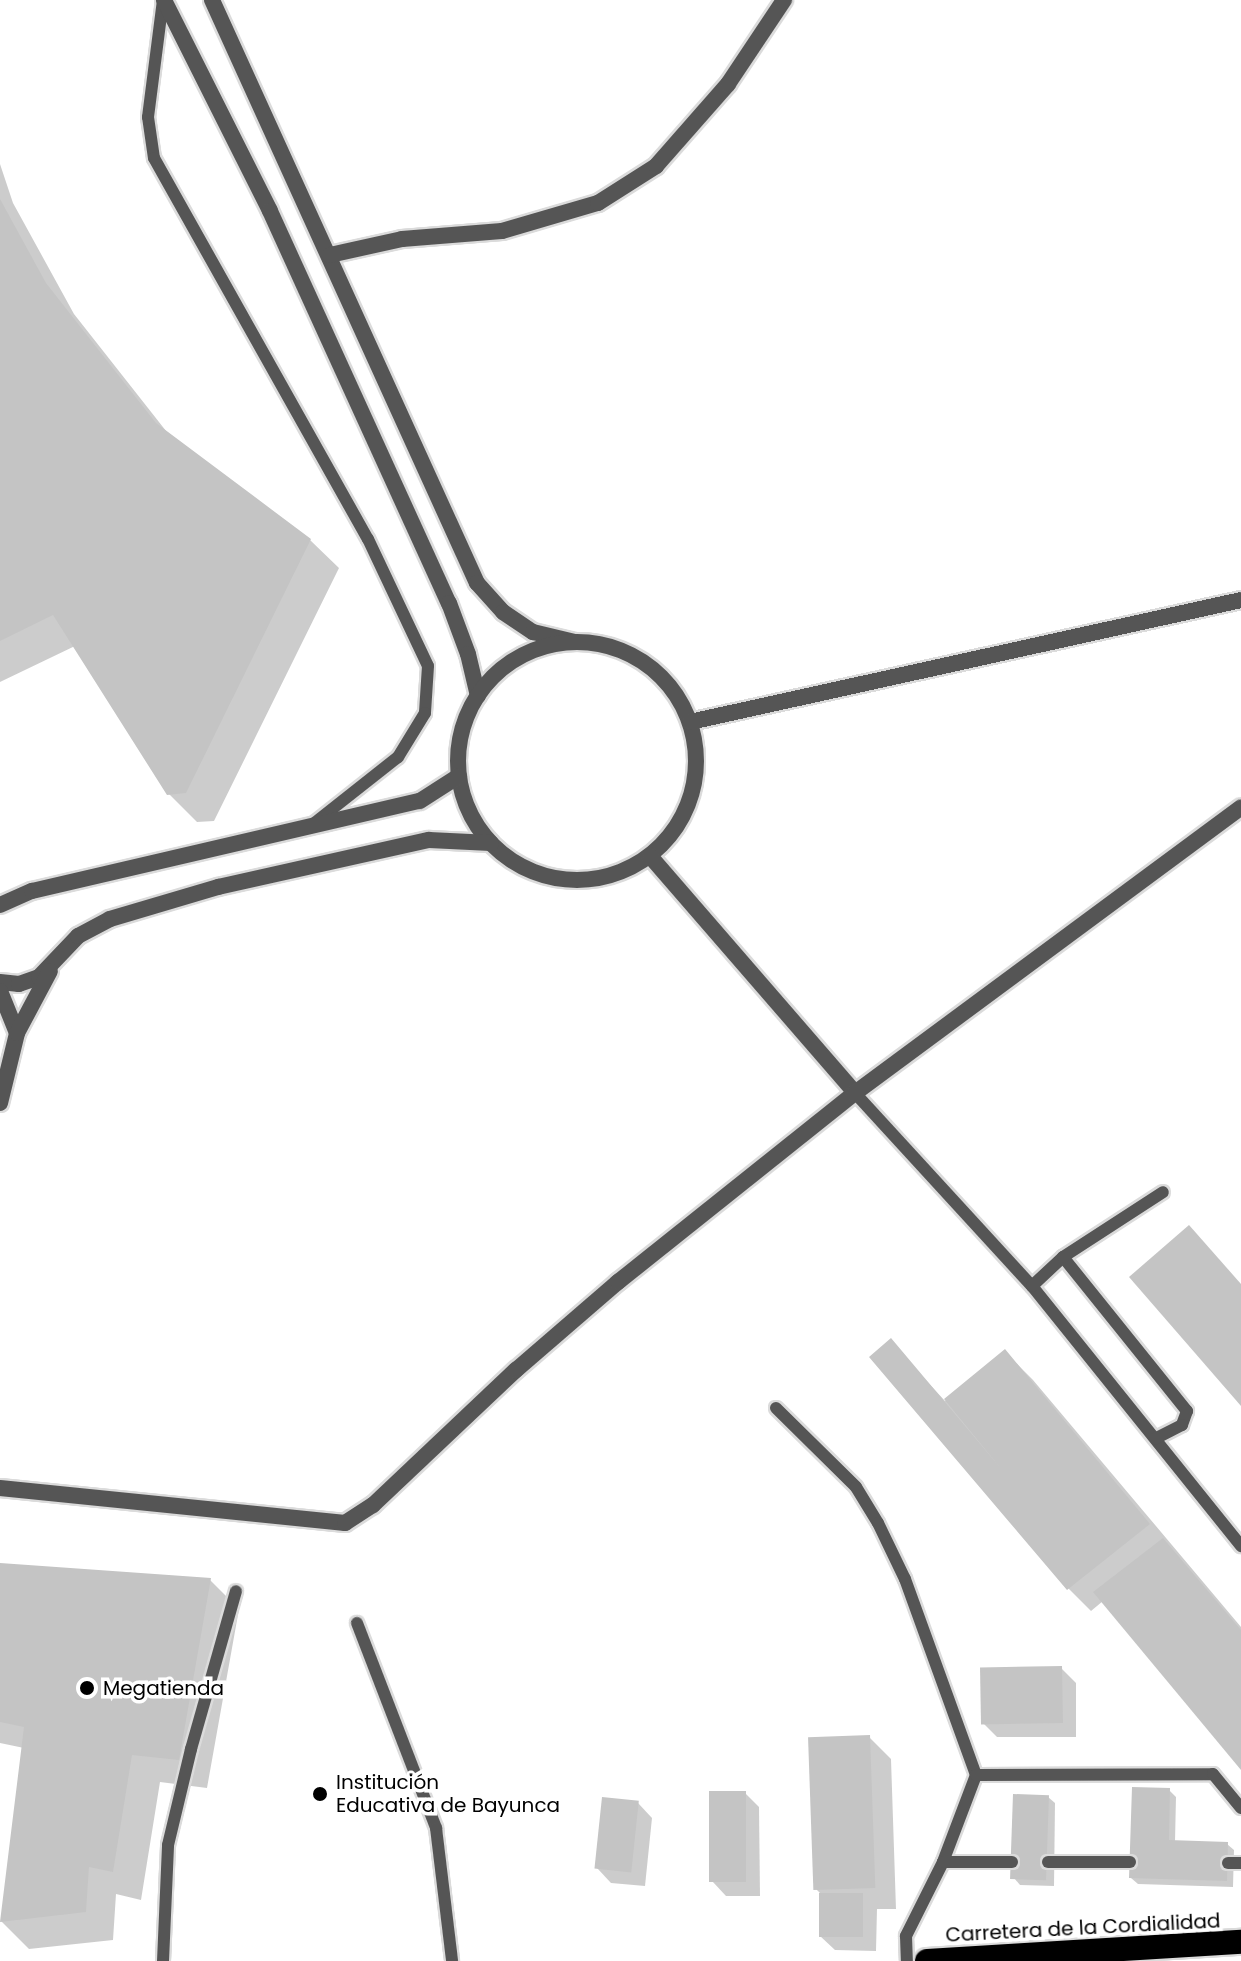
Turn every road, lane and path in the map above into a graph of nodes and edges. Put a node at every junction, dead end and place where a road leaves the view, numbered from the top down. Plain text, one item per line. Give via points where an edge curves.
1 (164, 0) edge
2 (212, 0) edge
3 (784, 0) edge
4 (330, 255) junction
5 (1241, 600) edge
6 (575, 642) junction
7 (478, 696) junction
8 (690, 722) junction
9 (459, 776) junction
10 (1241, 807) edge
11 (310, 826) junction
12 (491, 843) junction
13 (650, 856) junction
14 (0, 905) edge
15 (53, 964) junction
16 (0, 982) edge
17 (0, 991) edge
18 (17, 1033) junction
19 (855, 1093) junction
20 (0, 1103) edge
21 (1163, 1192) dead end
22 (1063, 1257) junction
23 (1032, 1286) junction
24 (776, 1408) dead end
25 (1155, 1439) junction
26 (0, 1488) edge
27 (1241, 1546) edge
28 (236, 1591) dead end
29 (357, 1623) dead end
30 (976, 1775) junction
31 (1241, 1808) edge
32 (943, 1862) junction
33 (1012, 1862) dead end
34 (1048, 1862) dead end
35 (1130, 1862) dead end
36 (1241, 1942) edge
37 (163, 1961) edge
38 (452, 1961) edge
39 (907, 1961) edge
40 (927, 1961) edge

1 - 7 street via 270,211 449,603
1 - 11 lane via 148,117 154,158 368,539 428,666 425,713 398,757
2 - 4 street
3 - 4 street via 728,84 656,166 598,203 502,231 402,239
4 - 6 street via 477,583 503,612 533,632
5 - 8 street
6 - 7 street via 526,654 505,667
6 - 8 street via 599,645 645,664 679,699
7 - 9 street via 463,728
8 - 13 street via 696,759 692,795 668,839
9 - 11 street via 420,801
9 - 12 street via 465,801
10 - 19 street
11 - 14 street via 32,891
12 - 13 street via 531,871 580,880 605,877
12 - 15 street via 429,840 218,887 110,919 78,936
13 - 19 street
15 - 16 street via 39,977 19,984
15 - 18 street
17 - 18 street
18 - 20 street
19 - 23 lane
19 - 26 street via 618,1282 373,1505 345,1523
21 - 22 lane
22 - 23 lane
22 - 25 lane via 1187,1411 1182,1425
23 - 25 lane
24 - 30 lane via 856,1487 878,1523 905,1579
25 - 27 lane
28 - 37 lane via 168,1845
29 - 38 lane via 436,1828
30 - 31 lane via 1213,1774
30 - 32 lane
32 - 33 lane
32 - 39 lane via 906,1936
34 - 35 lane
36 - 40 highway, Carretera de la Cordialidad

